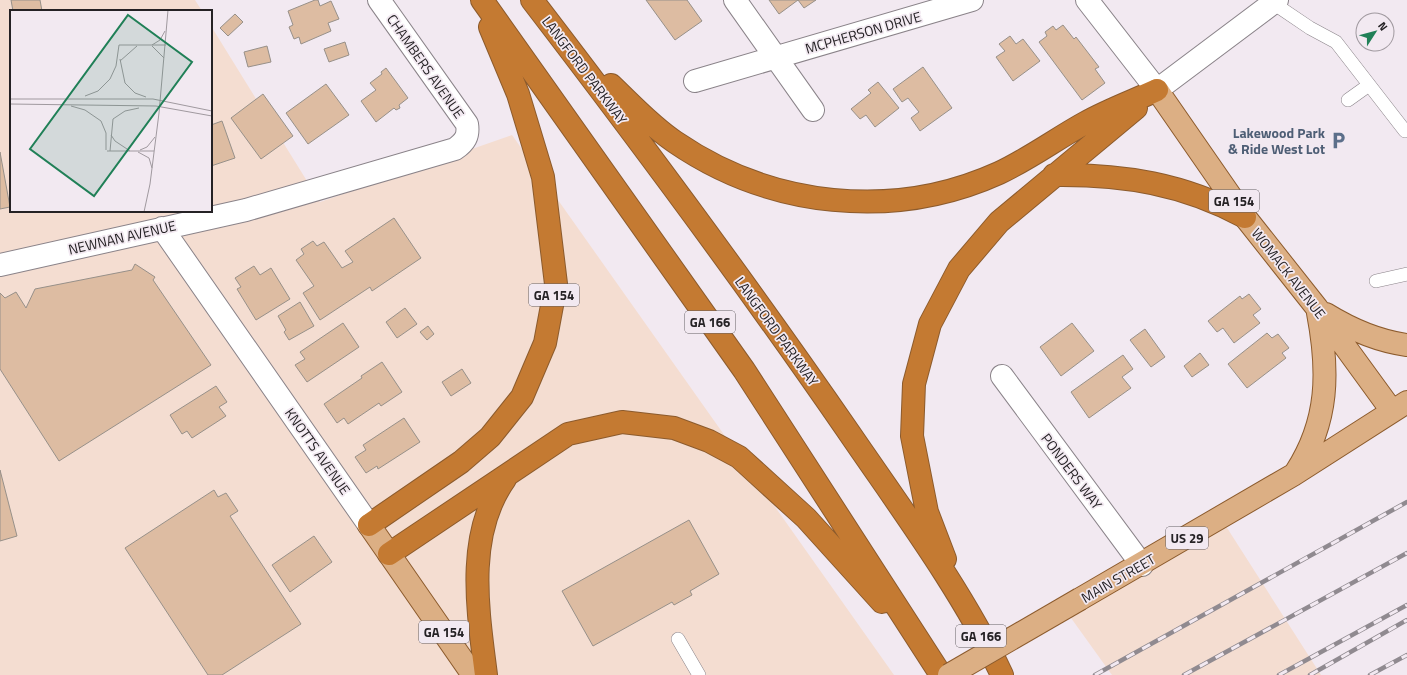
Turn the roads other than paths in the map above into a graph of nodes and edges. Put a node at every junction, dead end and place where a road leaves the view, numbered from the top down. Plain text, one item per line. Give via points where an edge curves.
1 (379, 0) edge
2 (478, 0) edge
3 (482, 0) edge
4 (532, 0) edge
5 (535, 0) edge
6 (734, 0) edge
7 (972, 0) edge
8 (1087, 0) edge
9 (1275, 2) edge
10 (776, 58) junction
11 (695, 81) dead end
12 (1369, 85) junction
13 (1157, 90) junction
14 (1348, 100) dead end
15 (813, 110) dead end
16 (1405, 131) dead end
17 (383, 170) joint
18 (1054, 175) junction
19 (1245, 217) junction
20 (162, 228) junction
21 (0, 265) edge
22 (1407, 274) edge
23 (1376, 281) dead end
24 (1317, 308) junction
25 (1407, 345) edge
26 (1002, 376) dead end
27 (1399, 406) edge
28 (508, 474) junction
29 (1294, 475) junction
30 (369, 525) junction
31 (389, 554) junction
32 (1142, 564) junction
33 (960, 597) junction
34 (678, 639) dead end
35 (927, 652) junction
36 (473, 675) edge
37 (486, 675) edge
38 (699, 675) edge
39 (941, 675) edge
40 (949, 675) edge
41 (1002, 675) edge

1 - 17 street, CHAMBERS AVENUE via 467,124 468,132 465,140 455,150
2 - 30 highway, GA 154 via 518,94 544,177 556,284 545,343 522,397 490,437 461,462
3 - 35 highway, GA 166 via 744,370
4 - 33 highway, LANGFORD PARKWAY / GA 166 via 798,359
5 - 13 highway via 606,80 674,142 710,164 738,177 809,198 846,202 910,200 970,184 1023,161 1085,123
6 - 10 street
7 - 10 street, MCPHERSON DRIVE
8 - 13 street, WOMACK AVENUE
9 - 12 lane via 1310,28 1336,42
9 - 13 street
10 - 11 street, MCPHERSON DRIVE
10 - 15 street
12 - 14 lane
12 - 16 lane
13 - 18 highway
13 - 19 main road, WOMACK AVENUE / GA 154
17 - 20 street, NEWNAN AVENUE via 246,210
18 - 19 highway via 1119,176 1148,182 1217,202
18 - 33 highway via 999,222 959,269 930,324 914,384 912,436 927,512
19 - 24 main road, WOMACK AVENUE / GA 154
20 - 21 street, NEWNAN AVENUE
20 - 30 street, KNOTTS AVENUE
22 - 23 lane
24 - 25 main road, GA 154 via 1347,327 1368,336
24 - 27 main road, WOMACK AVENUE
24 - 29 main road via 1324,350 1324,399 1307,454
26 - 32 street, PONDERS WAY
27 - 29 main road, MAIN STREET / US 29
28 - 31 highway
28 - 35 highway via 568,434 622,422 674,428 709,441 739,457 806,518
28 - 37 highway via 494,494 480,538 478,585
29 - 32 main road, MAIN STREET / US 29
30 - 31 main road, KNOTTS AVENUE / GA 154
31 - 36 main road, KNOTTS AVENUE / GA 154
32 - 40 main road, MAIN STREET / US 29, bridge
33 - 41 highway, LANGFORD PARKWAY / GA 166
34 - 38 lane
35 - 39 highway, GA 166

